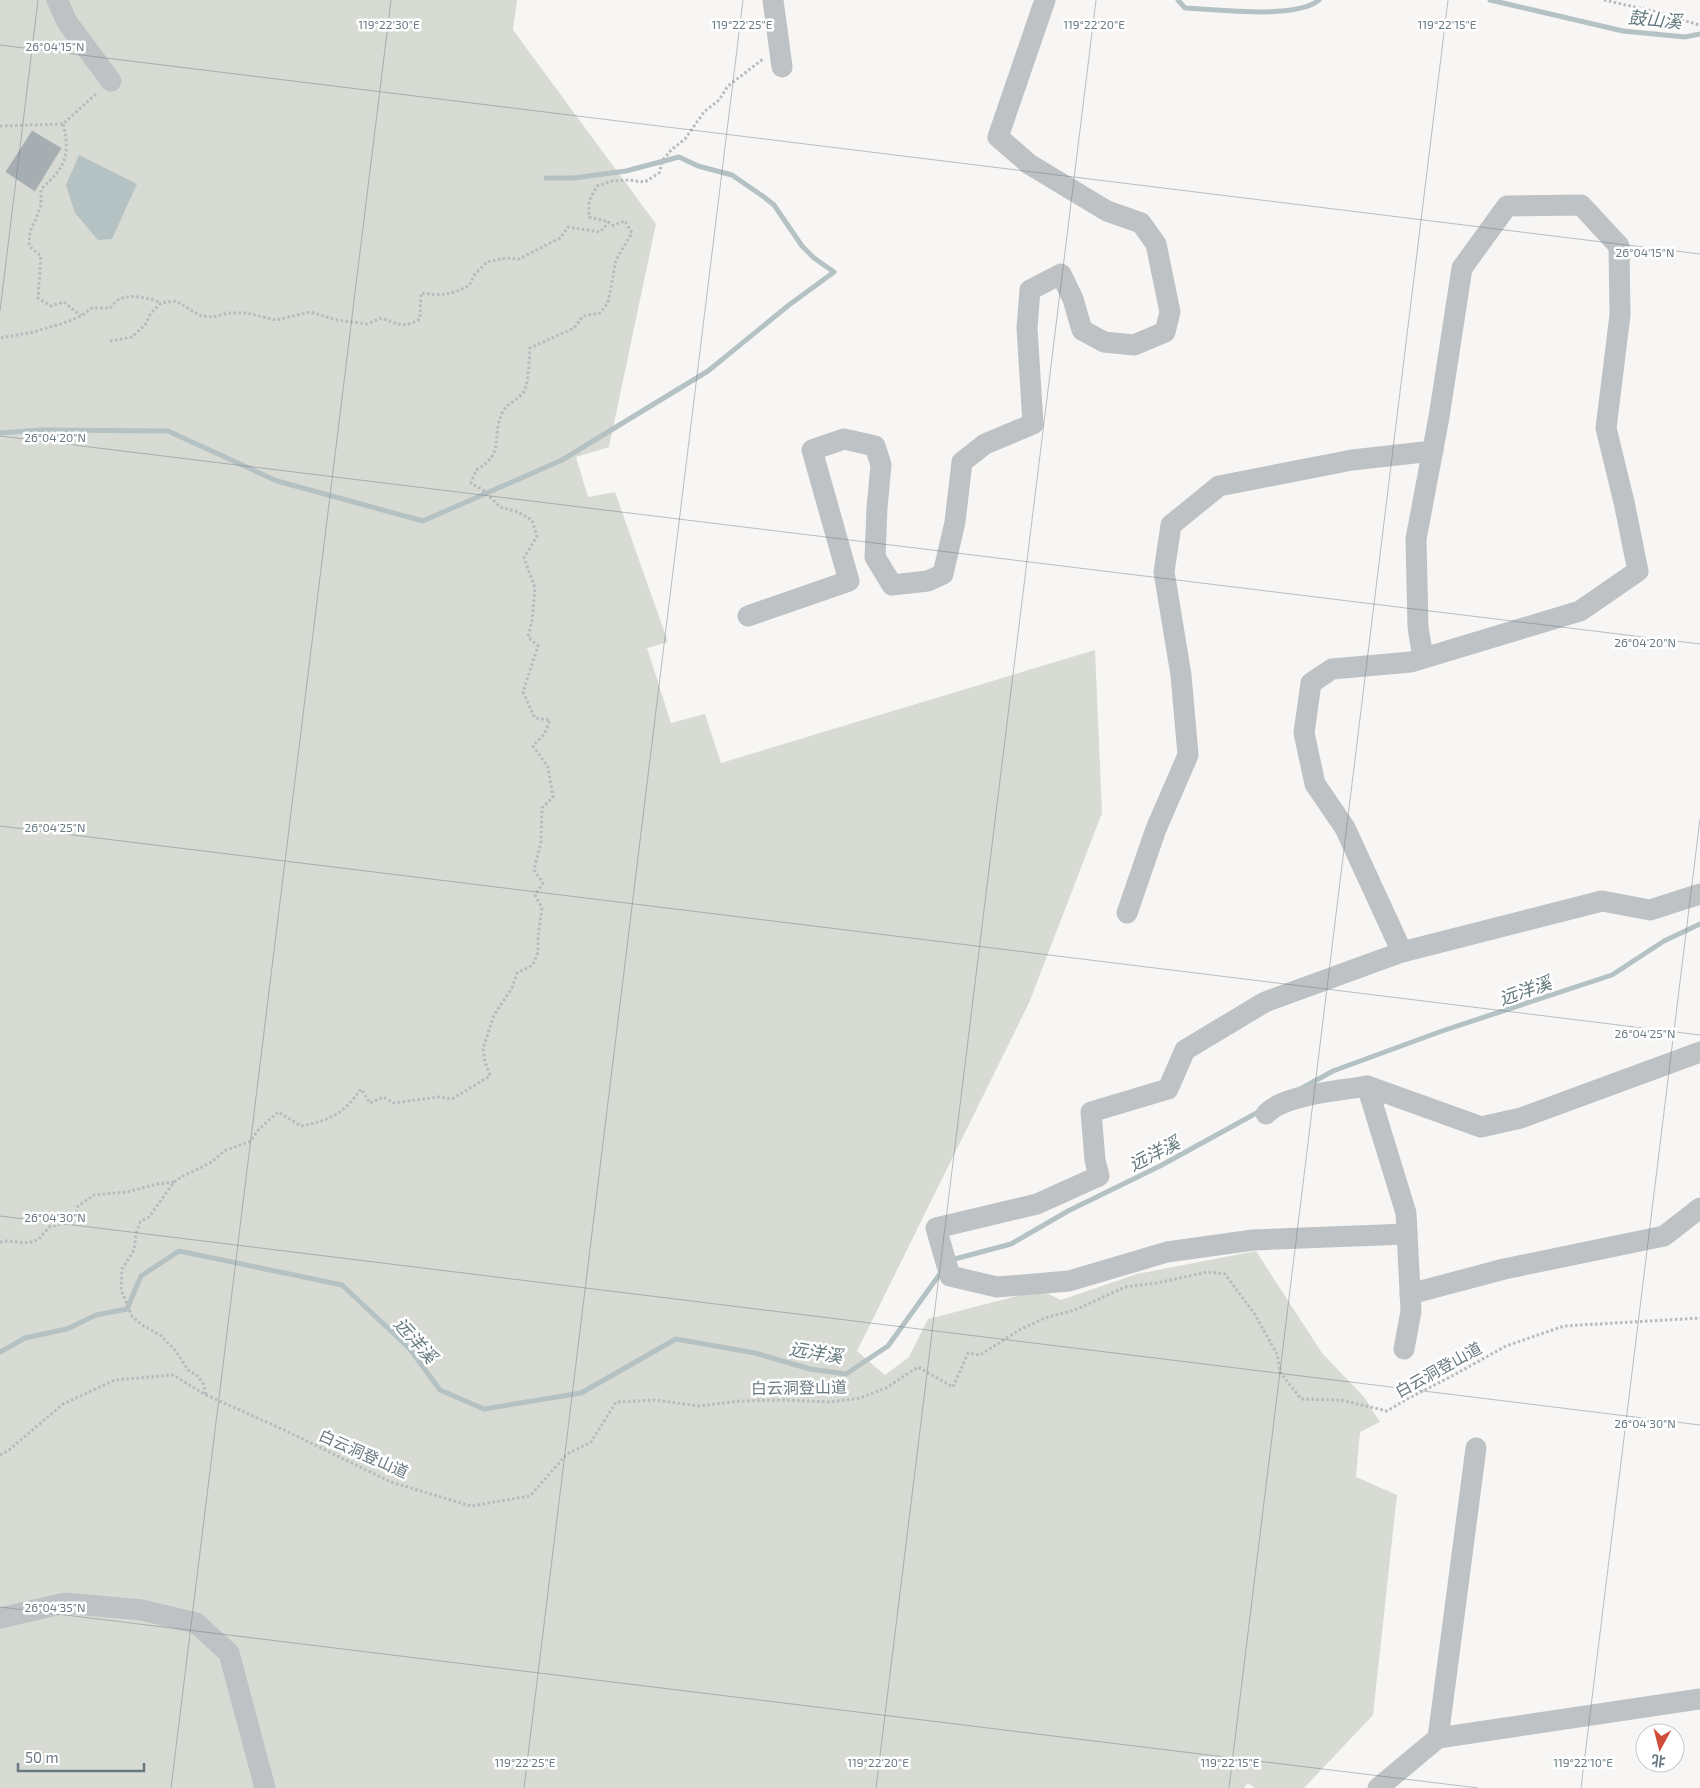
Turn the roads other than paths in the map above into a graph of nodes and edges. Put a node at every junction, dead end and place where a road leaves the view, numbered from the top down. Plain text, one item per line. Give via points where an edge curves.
1 (57, 0) edge
2 (772, 0) edge
3 (1045, 0) edge
4 (782, 67) dead end
5 (112, 81) road end
6 (1433, 451) junction
7 (748, 616) dead end
8 (1423, 658) junction
9 (1700, 894) edge
10 (1128, 913) dead end
11 (1402, 952) junction
12 (1700, 1052) edge
13 (1367, 1086) junction
14 (1266, 1114) dead end
15 (1700, 1208) edge
16 (1407, 1234) junction
17 (1410, 1294) junction
18 (1404, 1349) dead end
19 (1476, 1448) dead end
20 (0, 1618) edge
21 (1700, 1699) edge
22 (1438, 1738) junction
23 (1387, 1784) edge
24 (265, 1788) edge

1 - 5 street via 67,22
2 - 4 street
3 - 7 street via 998,137 1028,164 1107,211 1141,223 1156,244 1170,312 1165,332 1134,345 1104,342 1082,330 1062,274 1030,290 1027,328 1033,424 985,444 962,462 955,522 943,574 928,581 892,585 875,557 881,465 875,446 844,439 812,450 849,582
6 - 8 street via 1416,539 1418,627
6 - 8 street via 1462,268 1507,206 1581,205 1620,246 1620,315 1606,428 1638,571 1580,611
6 - 10 street via 1352,460 1219,486 1171,525 1164,572 1181,675 1188,755 1156,829
8 - 11 street via 1411,662 1332,669 1310,682 1304,733 1315,784 1345,828
9 - 11 street via 1650,910 1602,901
11 - 16 street via 1265,1002 1186,1050 1168,1089 1091,1112 1099,1176 1037,1204 936,1228 950,1276 997,1287 1069,1281 1166,1252 1253,1240
12 - 13 street via 1521,1118 1481,1127
13 - 14 street via 1296,1098
13 - 16 street via 1406,1213
15 - 17 street via 1664,1236 1504,1268
16 - 17 street
17 - 18 street via 1411,1311
19 - 22 street
20 - 24 street via 65,1603 142,1610 196,1623 229,1653
21 - 22 street
22 - 23 street

